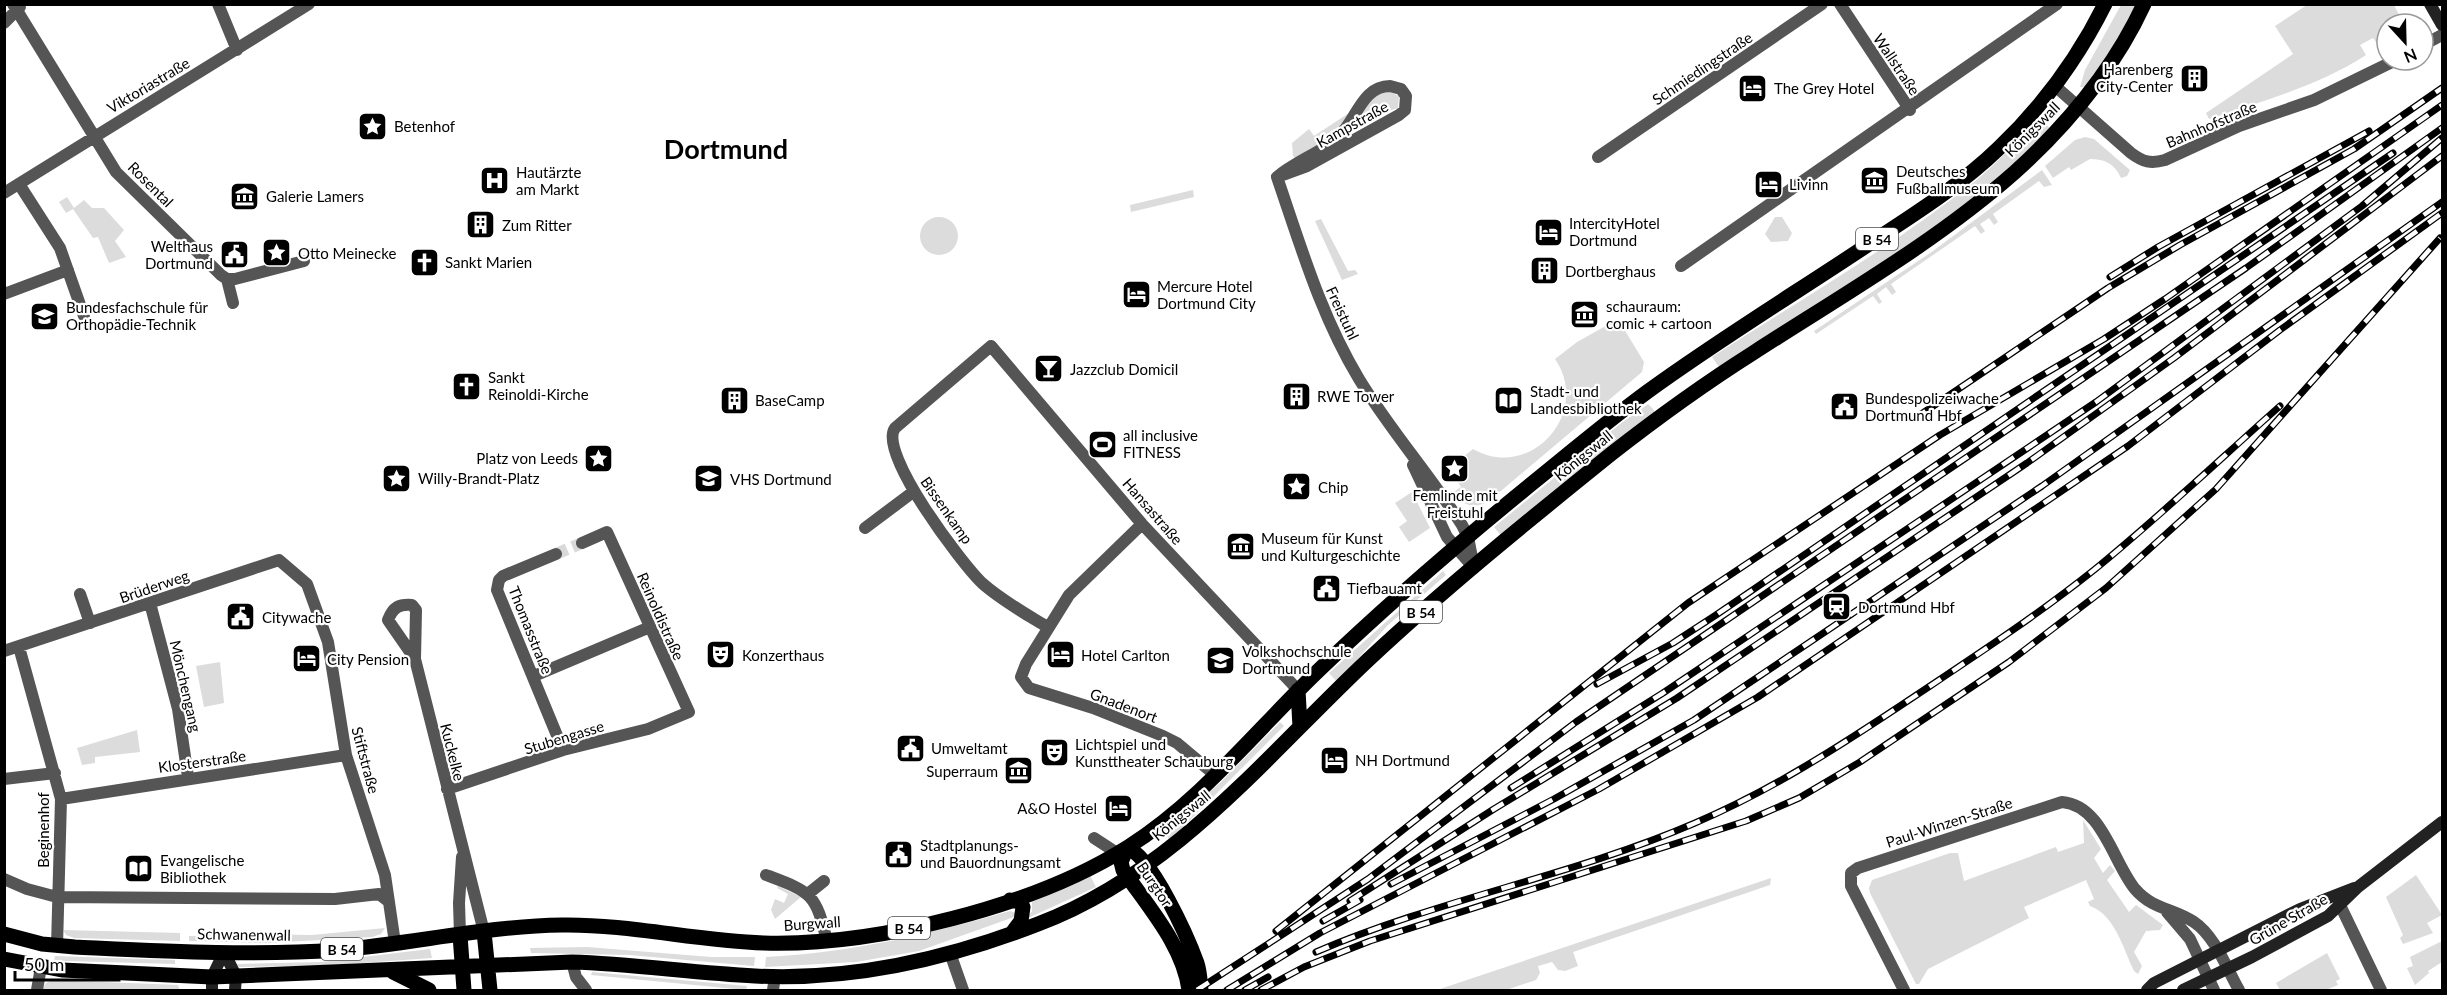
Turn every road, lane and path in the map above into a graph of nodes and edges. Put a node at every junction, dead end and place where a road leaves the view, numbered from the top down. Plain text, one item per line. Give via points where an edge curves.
1 (218, 4) edge
2 (309, 4) edge
3 (1822, 4) edge
4 (1840, 4) edge
5 (2057, 4) edge
6 (2105, 4) edge
7 (2144, 4) edge
8 (2430, 4) edge
9 (18, 7) edge
10 (4, 22) edge
11 (2442, 25) edge
12 (237, 50) junction
13 (2375, 70) edge
14 (2055, 86) junction
15 (2079, 107) junction
16 (1910, 110) junction
17 (94, 136) junction
18 (1598, 157) dead end
19 (1277, 177) junction
20 (19, 184) junction
21 (4, 193) edge
22 (304, 261) dead end
23 (1681, 267) dead end
24 (68, 270) junction
25 (227, 279) junction
26 (4, 294) edge
27 (233, 303) dead end
28 (84, 316) dead end
29 (991, 346) joint
30 (1407, 450) junction
31 (913, 492) junction
32 (1142, 524) junction
33 (865, 528) dead end
34 (1467, 537) junction
35 (582, 543) tunnel mouth
36 (1455, 548) junction
37 (556, 554) tunnel mouth
38 (1474, 568) junction
39 (308, 584) joint
40 (80, 594) dead end
41 (150, 603) junction
42 (90, 623) junction
43 (650, 627) junction
44 (1047, 627) junction
45 (19, 647) junction
46 (4, 651) edge
47 (414, 659) dead end
48 (534, 676) junction
49 (1298, 690) junction
50 (689, 712) joint
51 (1300, 728) junction
52 (562, 750) junction
53 (346, 755) junction
54 (55, 773) junction
55 (1215, 775) junction
56 (189, 777) junction
57 (4, 779) edge
58 (447, 789) junction
59 (61, 798) junction
60 (2442, 822) edge
61 (1094, 838) dead end
62 (1122, 850) junction
63 (463, 853) junction
64 (1146, 865) junction
65 (766, 874) dead end
66 (1127, 877) junction
67 (4, 879) edge
68 (824, 881) dead end
69 (2358, 887) junction
70 (809, 893) junction
71 (57, 897) junction
72 (1010, 900) junction
73 (388, 901) junction
74 (2340, 905) junction
75 (2166, 911) junction
76 (484, 932) junction
77 (1012, 933) junction
78 (4, 934) edge
79 (460, 935) junction
80 (827, 942) junction
81 (395, 943) junction
82 (57, 946) junction
83 (224, 952) junction
84 (2217, 952) junction
85 (951, 953) junction
86 (4, 959) edge
87 (2200, 960) junction
88 (572, 962) junction
89 (488, 964) junction
90 (462, 966) junction
91 (41, 967) junction
92 (2228, 969) junction
93 (387, 970) junction
94 (2208, 978) junction
95 (236, 983) edge
96 (774, 983) edge
97 (212, 984) edge
98 (37, 990) edge
99 (429, 990) edge
100 (464, 990) edge
101 (490, 990) edge
102 (586, 990) edge
103 (963, 990) edge
104 (1189, 990) edge
105 (1201, 990) edge
106 (1904, 990) edge
107 (2147, 990) edge
108 (2183, 990) edge
109 (2214, 990) edge
110 (2239, 990) edge
111 (2381, 990) edge

1 - 12 street
2 - 12 street, Viktoriastraße
3 - 18 street, Schmiedingstraße
4 - 16 street, Wallstraße
5 - 16 street via 1950,77
6 - 14 main road, Königswall / B 54
7 - 15 main road, Königswall / B 54 via 2111,63
8 - 11 main road
9 - 10 street
9 - 17 street, Rosental
12 - 17 street, Viktoriastraße
13 - 15 street, Bahnhofstraße via 2314,100 2152,163 2140,160
14 - 15 street, Bahnhofstraße
14 - 34 main road, Königswall / B 54 via 1975,170 1680,368
15 - 38 main road, Königswall / B 54 via 2035,154 1960,216 1659,418
16 - 23 street
17 - 20 street, Viktoriastraße
17 - 25 street, Rosental via 116,172
19 - 19 street, Kampstraße via 1314,162 1399,115 1407,104 1405,93 1390,86 1376,89 1360,104 1334,141
19 - 30 street, Freistuhl via 1301,255 1328,321 1359,378
20 - 21 street, Viktoriastraße
20 - 24 street via 60,248
22 - 25 street
24 - 26 street
24 - 28 street
25 - 27 street
29 - 31 street, Bissenkamp via 892,431 895,449
29 - 32 street, Hansastraße
30 - 34 street, Freistuhl via 1451,508
30 - 36 street, Freistuhl
31 - 33 street
31 - 44 street, Bissenkamp via 982,583
32 - 44 street via 1083,578
32 - 49 street, Hansastraße
34 - 36 main road, Königswall / B 54
34 - 38 street, Freistuhl
35 - 43 street, Reinoldistraße via 607,532
36 - 38 street, Freistuhl
36 - 49 main road, Königswall / B 54
37 - 48 street, Thomasstraße via 503,576 497,584
38 - 51 main road, Königswall / B 54 via 1370,658
39 - 41 street, Brüderweg via 279,560
39 - 53 street, Stiftstraße via 328,642
40 - 42 street
41 - 42 street, Brüderweg
41 - 56 street, Mönchengang via 177,709
42 - 45 street, Brüderweg
43 - 48 street
43 - 50 street, Reinoldistraße
44 - 55 street, Gnadenort via 1022,673 1024,684 1177,743
45 - 46 street, Brüderweg
45 - 54 street, Beginenhof
47 - 58 street, Kuckelke
48 - 52 street, Thomasstraße
49 - 51 main road
49 - 55 main road, Königswall / B 54
50 - 52 street, Stubengasse via 648,729
51 - 64 main road, Königswall / B 54 via 1227,801
52 - 58 street, Stubengasse
53 - 56 street, Klosterstraße
53 - 73 street, Stiftstraße via 385,874
54 - 57 street
54 - 59 street, Beginenhof
55 - 62 main road, Königswall / B 54 via 1177,810
56 - 59 street, Klosterstraße
58 - 63 street, Kuckelke
59 - 71 street, Beginenhof
60 - 69 main road, Grüne Straße
61 - 62 street
62 - 64 main road, Burgtor
62 - 66 main road, Burgtor via 1121,862
62 - 72 main road, Burgwall / B 54 via 1062,882
63 - 76 street, Kuckelke
63 - 79 street, Kuckelke
64 - 66 main road, Königswall / B 54
64 - 105 main road, Burgtor via 1192,951
65 - 70 street
66 - 77 main road, B 54 via 1074,908
66 - 104 main road, Burgtor via 1171,941 1185,968
67 - 71 street
68 - 70 street
69 - 74 main road, Grüne Straße
69 - 84 main road, Grüne Straße via 2300,909
70 - 80 street via 817,906
71 - 73 street via 334,899 379,894
71 - 82 street, Beginenhof
72 - 77 main road via 1023,907 1021,921
72 - 80 main road, Burgwall / B 54 via 916,927
73 - 81 street, Stiftstraße
74 - 92 main road, Grüne Straße via 2314,924
74 - 111 street
75 - 84 street via 2196,923
75 - 87 street via 2190,939
75 - 106 street, Paul-Winzen-Straße via 2137,890 2093,818 2078,804 2062,802 1858,868 1850,877
76 - 79 main road, Schwanenwall / B 54
76 - 80 main road, Burgwall / B 54 via 589,925 742,942
76 - 89 main road
77 - 85 main road, B 54
78 - 82 main road, Schwanenwall / B 54
79 - 81 main road, Schwanenwall / B 54
79 - 90 main road
81 - 83 main road, Schwanenwall / B 54 via 288,953
82 - 83 main road, Schwanenwall / B 54
83 - 95 main road
83 - 97 main road
84 - 87 main road, Grüne Straße
84 - 92 street
85 - 96 main road, B 54
85 - 103 street
86 - 91 main road, B 54
87 - 94 street
87 - 107 main road, Grüne Straße
88 - 89 main road, B 54
88 - 96 main road, B 54
88 - 102 street via 576,977
89 - 90 main road, B 54
89 - 101 main road
90 - 93 main road, B 54
90 - 100 main road
91 - 97 main road, B 54
91 - 98 street
92 - 94 main road, Grüne Straße
92 - 110 street
93 - 95 main road, B 54
93 - 99 main road, B 54
94 - 108 main road, Grüne Straße
94 - 109 street
95 - 97 main road, B 54

